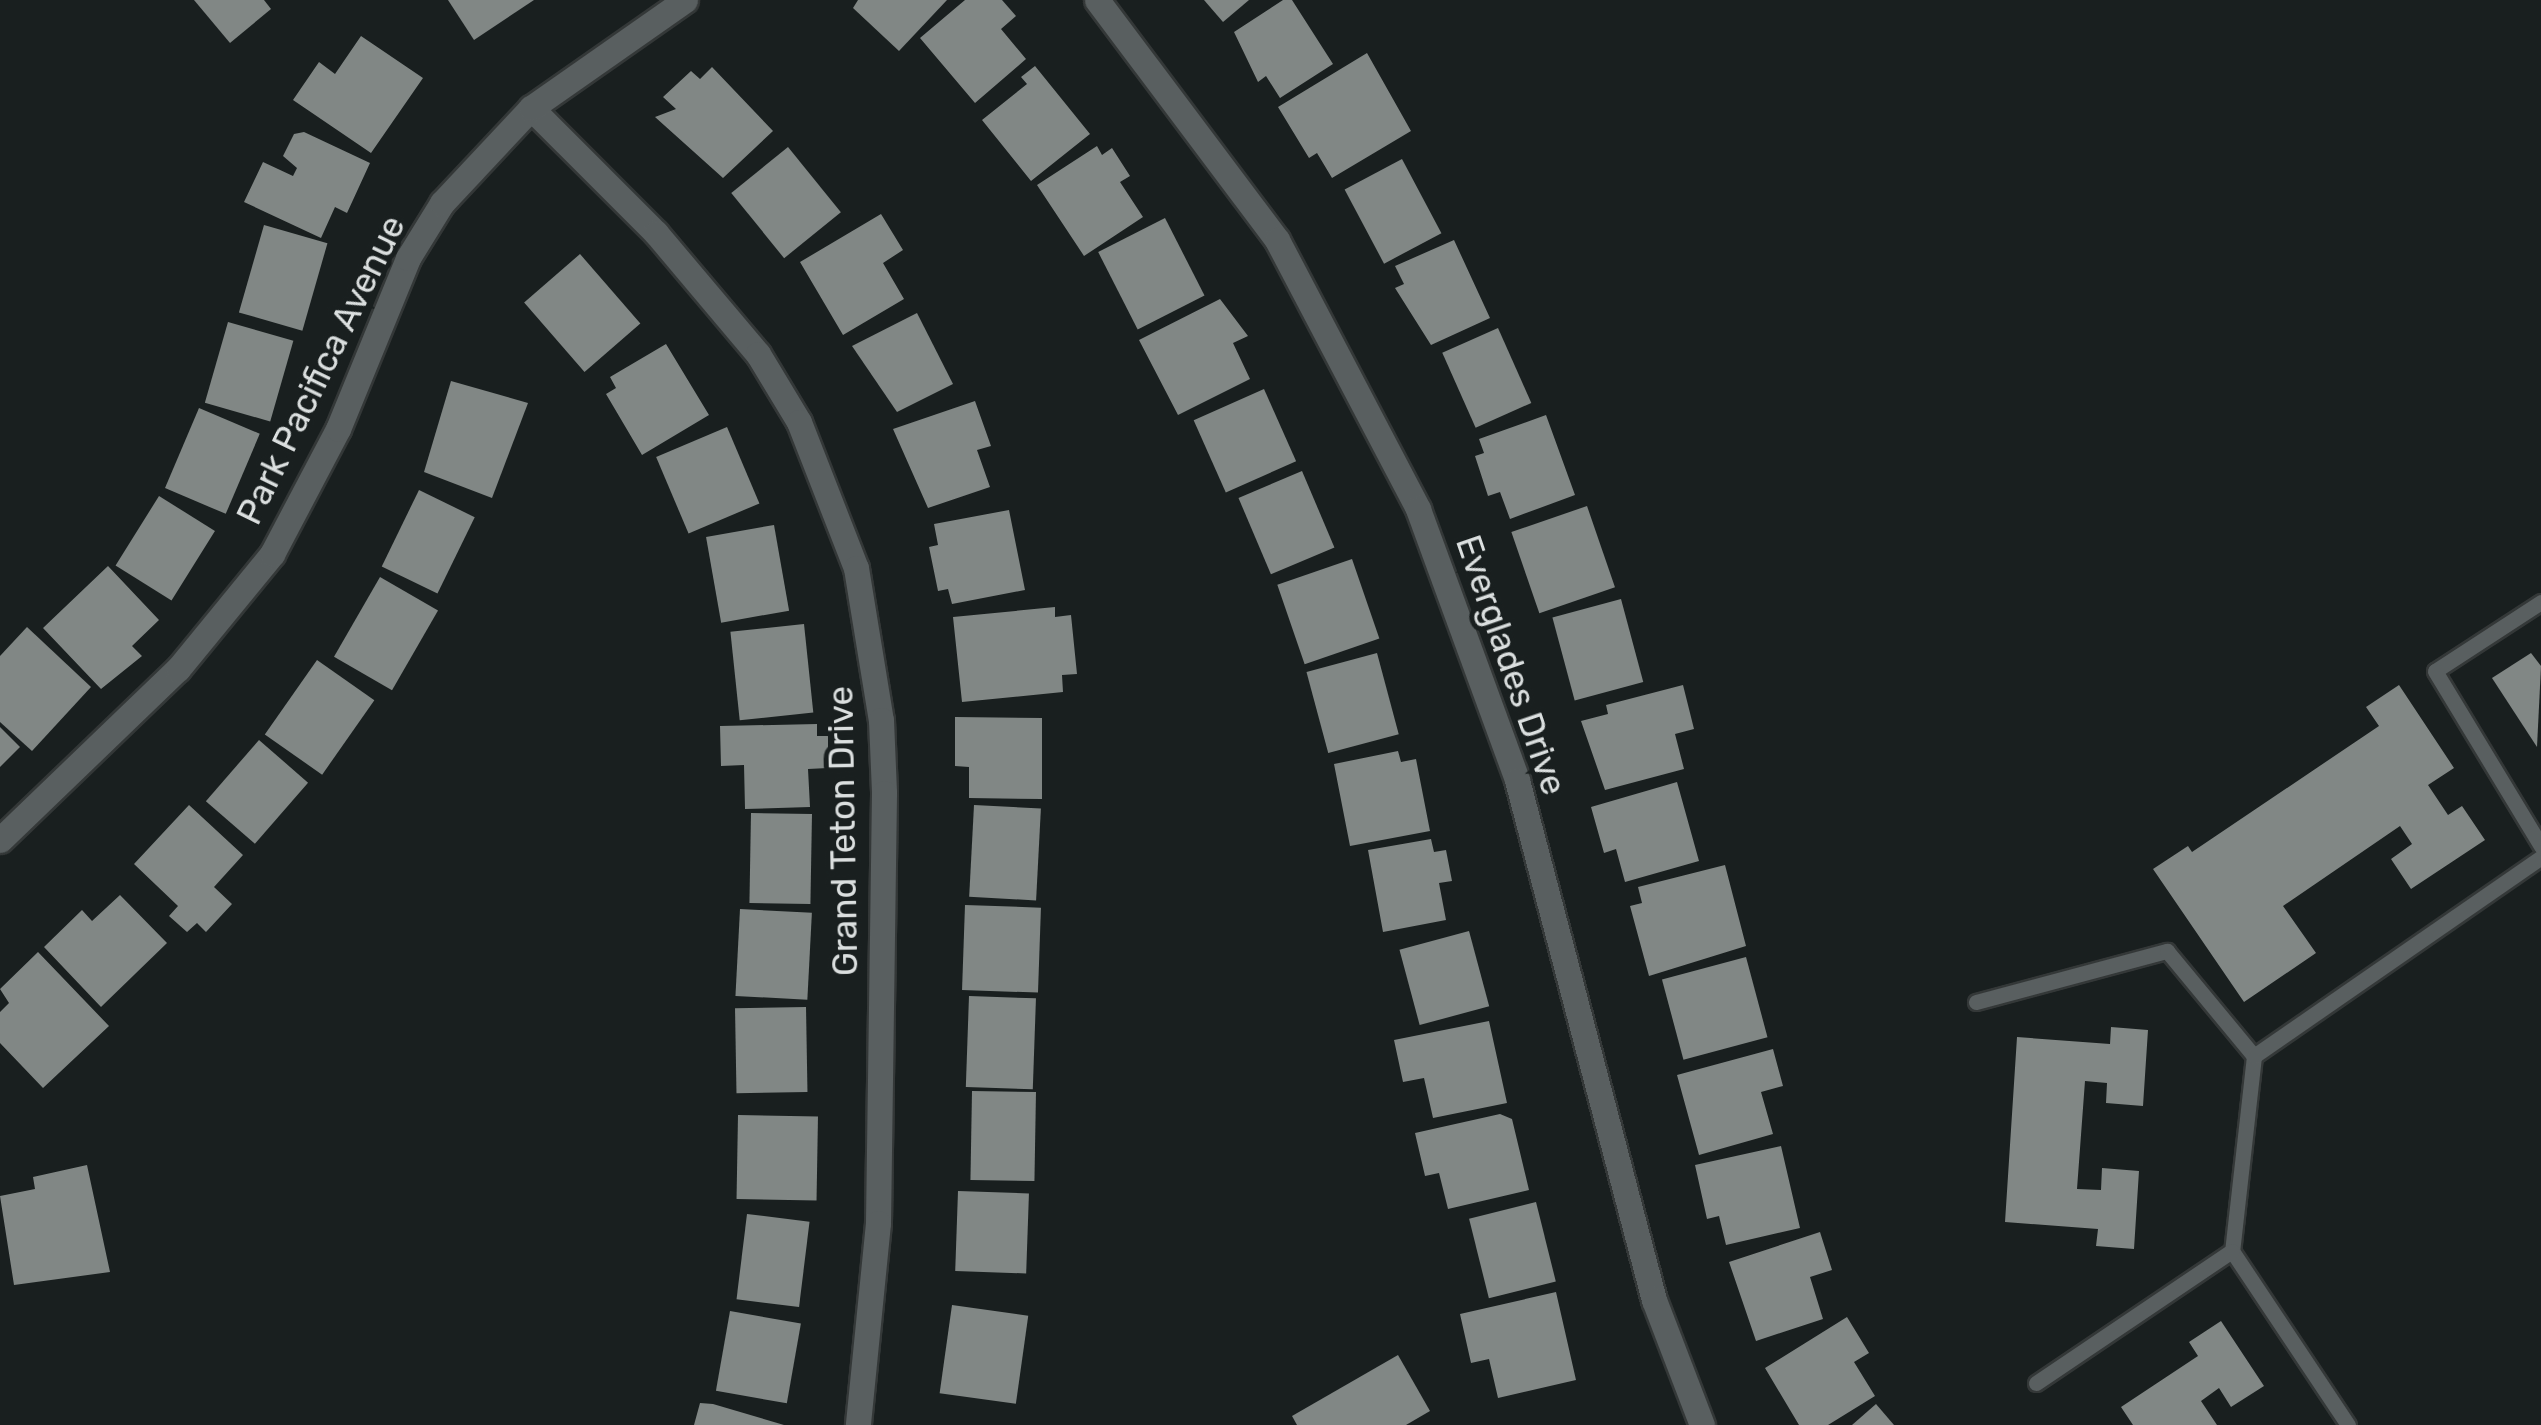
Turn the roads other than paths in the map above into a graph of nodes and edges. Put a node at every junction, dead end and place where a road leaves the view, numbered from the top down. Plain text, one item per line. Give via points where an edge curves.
1 (685, 0) edge
2 (1097, 0) edge
3 (531, 108) junction
4 (2541, 602) edge
5 (0, 840) edge
6 (2541, 846) edge
7 (2541, 857) edge
8 (1976, 1002) dead end
9 (2254, 1056) junction
10 (2232, 1250) junction
11 (2036, 1384) dead end
12 (858, 1425) edge
13 (1702, 1425) edge
14 (2348, 1425) edge

1 - 3 street, Park Pacifica Avenue
2 - 13 street, Everglades Drive via 1278,240 1418,510 1517,780 1654,1300
3 - 5 street, Park Pacifica Avenue via 484,153 408,258 338,429 272,554 178,669
3 - 12 street, Grand Teton Drive via 656,234 758,354 798,422 856,568 876,682 884,793 878,1242
4 - 6 lane via 2434,671
7 - 9 lane
8 - 9 lane via 2167,951
9 - 10 lane
10 - 11 lane
10 - 14 lane

